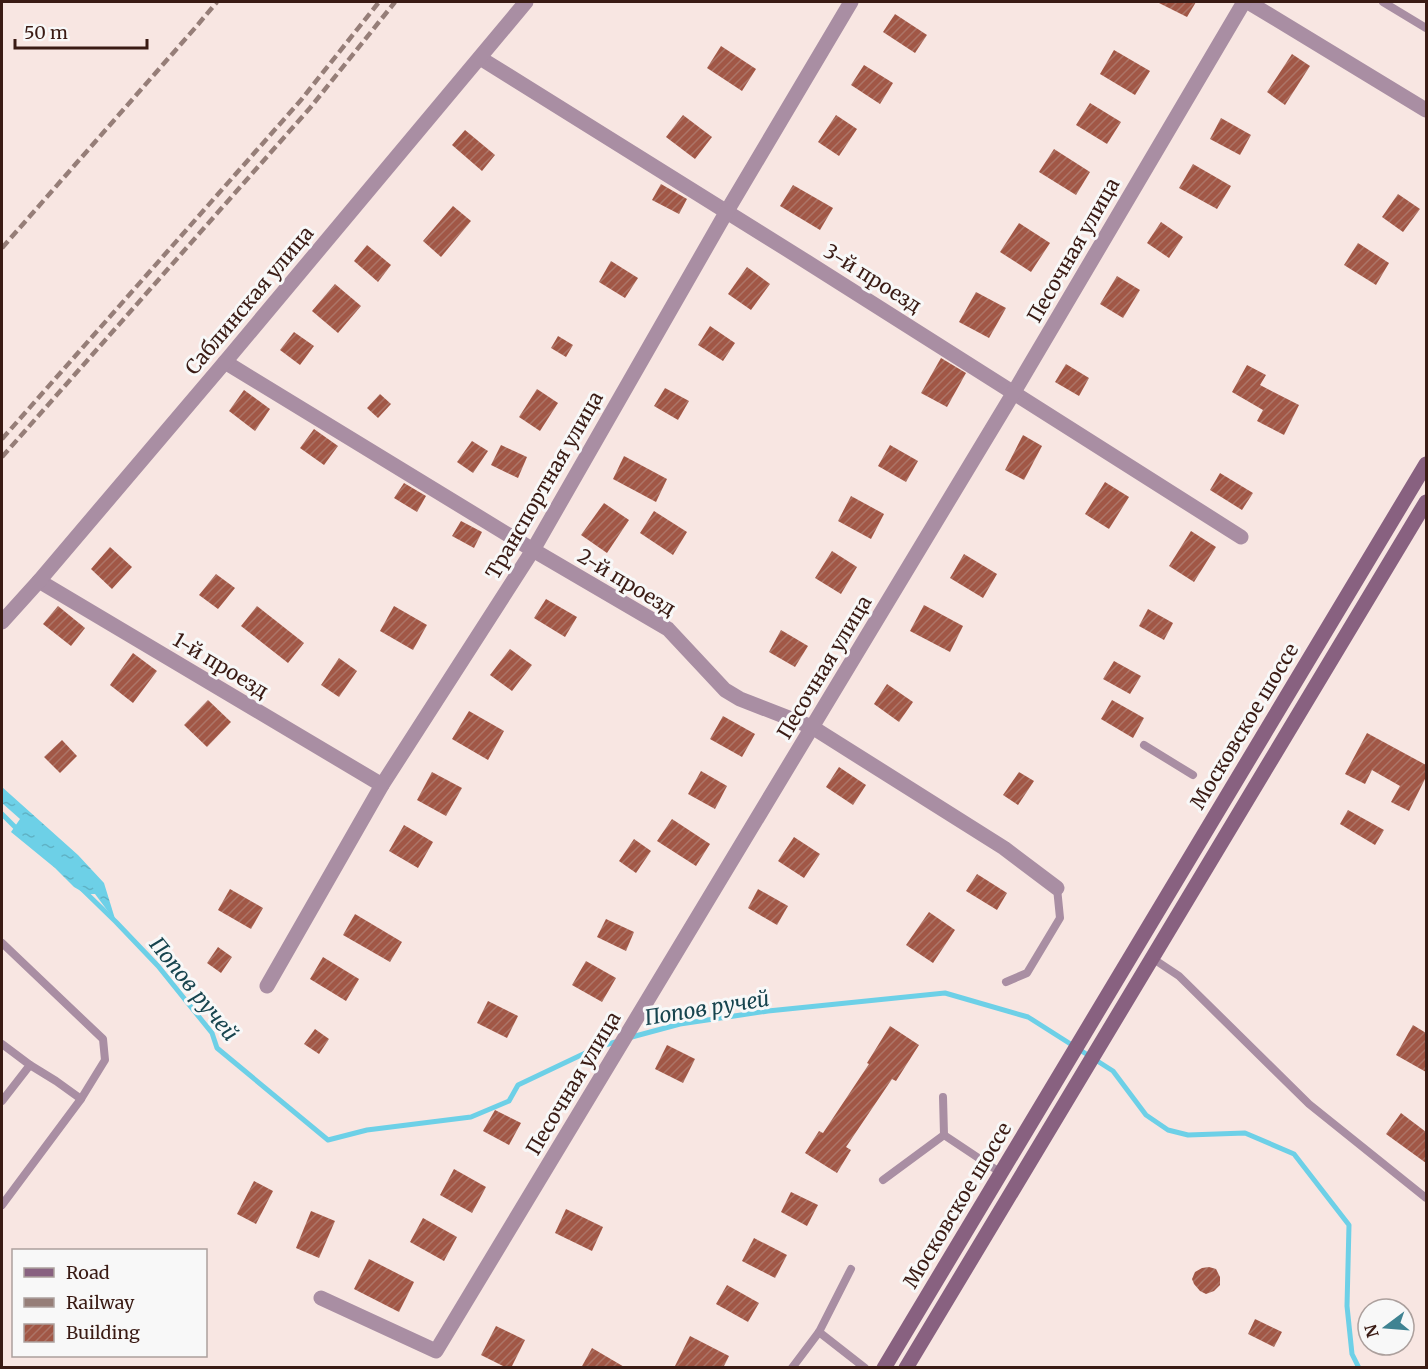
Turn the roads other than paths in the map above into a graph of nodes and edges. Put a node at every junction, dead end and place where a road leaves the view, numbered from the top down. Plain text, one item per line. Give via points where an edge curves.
1 (526, 2) edge
2 (851, 2) edge
3 (1244, 2) edge
4 (1248, 2) edge
5 (1383, 2) edge
6 (1426, 28) edge
7 (480, 58) junction
8 (1426, 110) edge
9 (727, 211) junction
10 (225, 362) junction
11 (1014, 392) junction
12 (1426, 464) edge
13 (1426, 502) edge
14 (1241, 537) dead end
15 (533, 550) junction
16 (39, 581) junction
17 (2, 622) edge
18 (812, 727) junction
19 (1144, 745) dead end
20 (1193, 775) dead end
21 (382, 785) junction
22 (1057, 888) joint
23 (2, 943) edge
24 (1152, 958) junction
25 (1006, 982) dead end
26 (267, 986) dead end
27 (2, 1044) edge
28 (30, 1065) junction
29 (943, 1097) dead end
30 (81, 1099) junction
31 (2, 1101) edge
32 (945, 1135) junction
33 (1001, 1173) junction
34 (883, 1180) dead end
35 (1426, 1198) edge
36 (2, 1205) edge
37 (851, 1269) dead end
38 (321, 1298) dead end
39 (819, 1332) junction
40 (792, 1368) edge
41 (865, 1368) edge
42 (884, 1368) edge
43 (906, 1368) edge

1 - 7 street, Саблинская улица
2 - 9 street, Транспортная улица
3 - 11 street, Песочная улица
4 - 8 street
5 - 6 lane
7 - 9 street, 3-й проезд
7 - 10 street, Саблинская улица
9 - 11 street, 3-й проезд
9 - 15 street, Транспортная улица
10 - 15 street, 2-й проезд
10 - 16 street, Саблинская улица
11 - 14 street, 3-й проезд
11 - 18 street, Песочная улица
12 - 33 main road, Московское шоссе
13 - 24 main road, Московское шоссе
15 - 18 street, 2-й проезд via 668,629 725,690
15 - 21 street, Транспортная улица
16 - 17 street, Саблинская улица
16 - 21 street, 1-й проезд
18 - 22 street, 2-й проезд via 1004,848
18 - 38 street, Песочная улица via 436,1351
19 - 20 lane
21 - 26 street, Транспортная улица
22 - 25 lane via 1060,918 1027,973
23 - 30 lane via 103,1040 105,1060
24 - 35 lane via 1179,976 1309,1104
24 - 43 main road, Московское шоссе
27 - 28 lane
28 - 30 lane
28 - 31 lane
29 - 32 lane
30 - 36 lane
32 - 33 lane
32 - 34 lane
33 - 42 main road, Московское шоссе
37 - 39 lane
39 - 40 lane
39 - 41 lane

